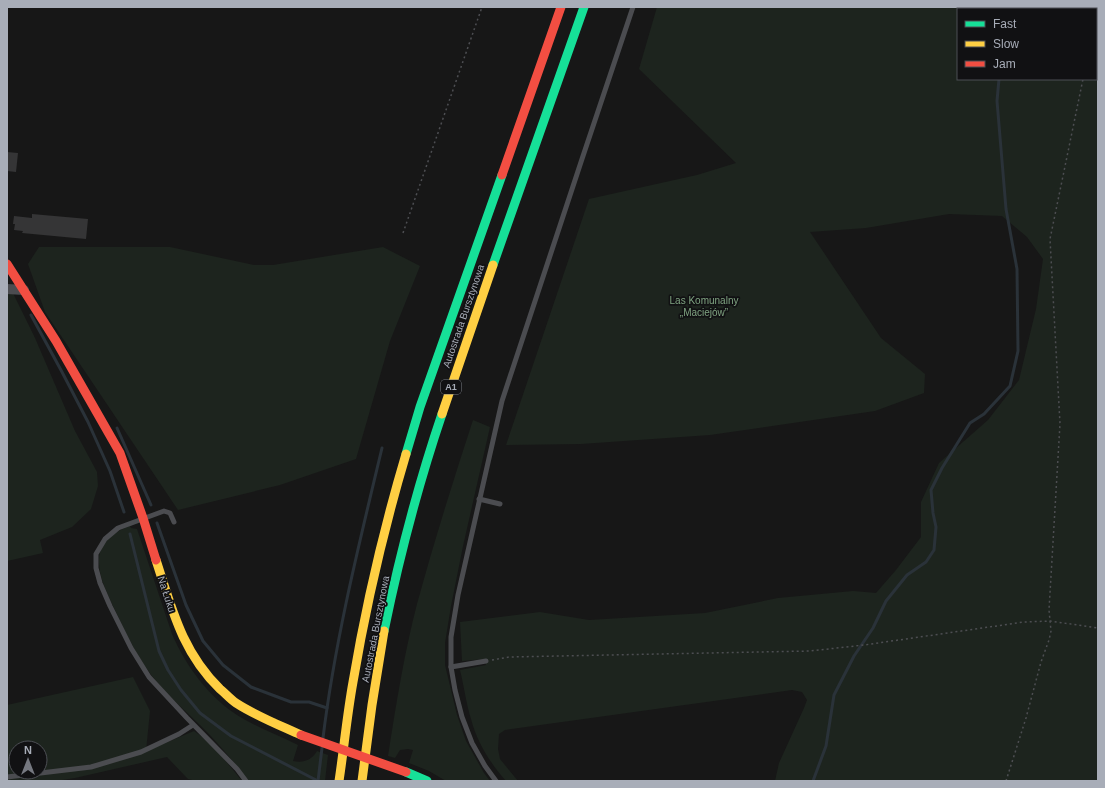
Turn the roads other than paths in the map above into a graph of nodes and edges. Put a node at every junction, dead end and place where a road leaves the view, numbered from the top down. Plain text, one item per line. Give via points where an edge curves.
1 (561, 7) edge
2 (584, 7) edge
3 (633, 7) edge
4 (7, 264) edge
5 (7, 289) edge
6 (24, 290) junction
7 (479, 499) junction
8 (500, 504) dead end
9 (143, 518) junction
10 (174, 522) dead end
11 (486, 661) road end
12 (451, 667) junction
13 (194, 725) junction
14 (7, 777) edge
15 (246, 781) edge
16 (339, 781) edge
17 (362, 781) edge
18 (426, 781) edge
19 (496, 781) edge

1 - 16 main road, Autostrada Bursztynowa / A1 via 420,407 399,478 383,538 352,682
2 - 17 main road, Autostrada Bursztynowa / A1 via 463,351 420,483 389,608 375,683
3 - 7 lane via 502,401
4 - 6 main road, Na Łuku
5 - 6 street
6 - 9 main road, Na Łuku via 63,352 120,453
7 - 8 lane
7 - 12 lane via 451,637
9 - 10 lane via 164,511 170,513
9 - 13 lane via 118,528 105,539 96,554 96,568 110,606 149,677
9 - 18 main road, Na Łuku, bridge via 174,616 186,645 202,670 224,693 244,709 276,725
11 - 12 lane
12 - 19 lane via 462,717 472,743
13 - 14 lane via 141,752 91,767
13 - 15 lane

